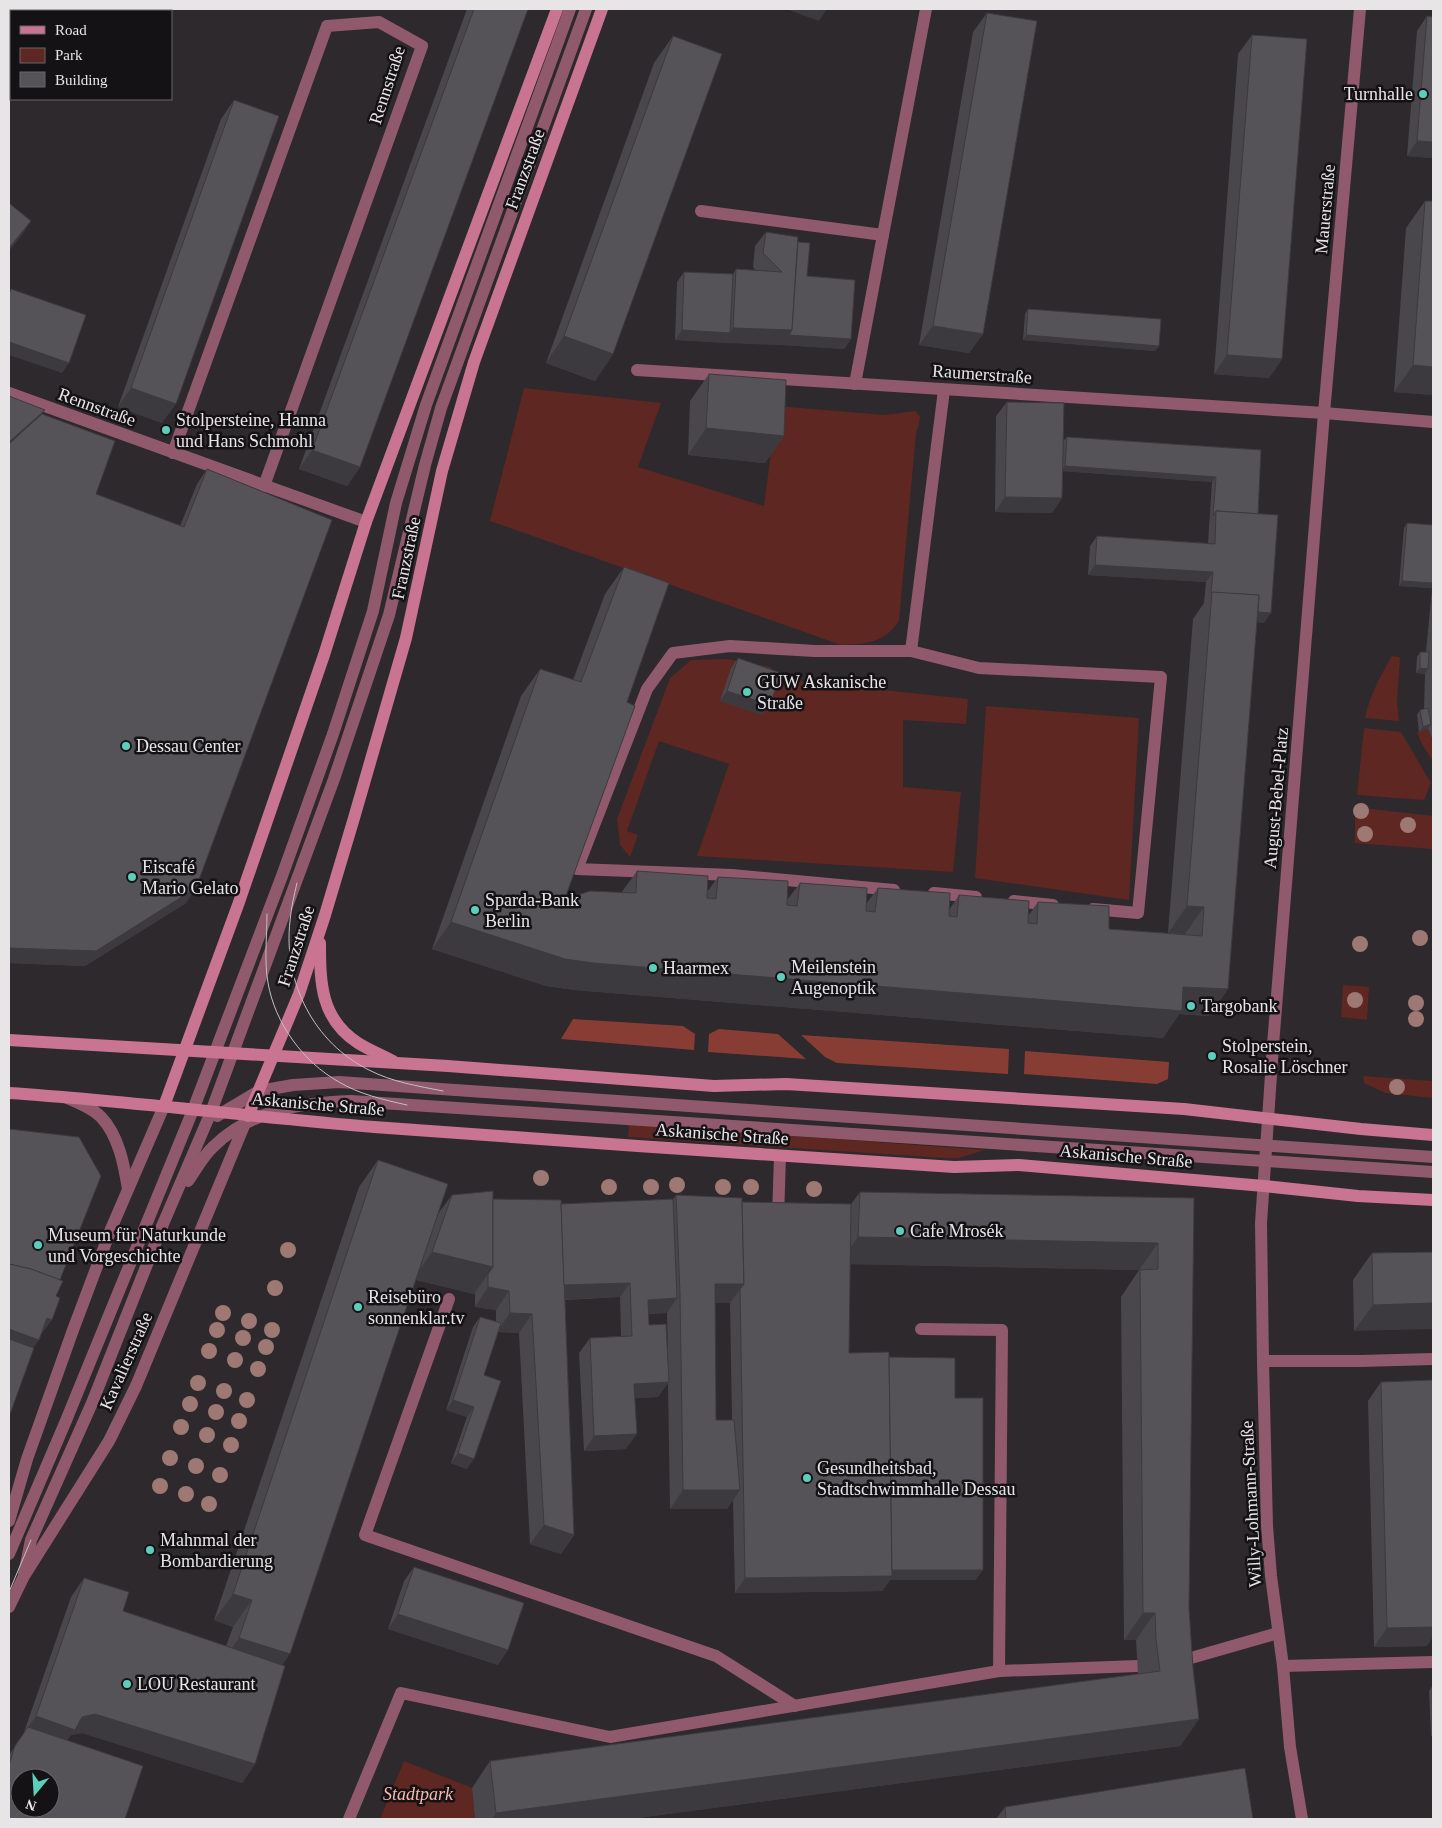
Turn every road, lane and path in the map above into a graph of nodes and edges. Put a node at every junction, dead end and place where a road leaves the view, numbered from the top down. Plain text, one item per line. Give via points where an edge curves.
1 (557, 9) edge
2 (570, 9) edge
3 (586, 9) edge
4 (602, 9) edge
5 (926, 9) edge
6 (1360, 9) edge
7 (701, 211) dead end
8 (883, 235) junction
9 (637, 370) dead end
10 (855, 384) junction
11 (944, 390) junction
12 (9, 393) edge
13 (1324, 413) junction
14 (1433, 422) edge
15 (173, 453) junction
16 (264, 486) junction
17 (366, 522) junction
18 (911, 651) junction
19 (906, 891) edge
20 (925, 892) edge
21 (320, 932) junction
22 (9, 1040) edge
23 (186, 1050) junction
24 (215, 1052) junction
25 (233, 1053) junction
26 (273, 1056) junction
27 (398, 1064) junction
28 (259, 1092) junction
29 (9, 1093) edge
30 (63, 1096) junction
31 (164, 1106) junction
32 (193, 1110) junction
33 (216, 1112) junction
34 (250, 1118) junction
35 (1269, 1118) junction
36 (206, 1124) junction
37 (1433, 1135) edge
38 (1267, 1146) junction
39 (780, 1156) junction
40 (1433, 1157) edge
41 (1266, 1161) junction
42 (1433, 1172) edge
43 (1264, 1186) junction
44 (128, 1190) junction
45 (1433, 1200) edge
46 (148, 1218) junction
47 (163, 1224) junction
48 (778, 1232) edge
49 (449, 1299) edge
50 (921, 1329) dead end
51 (1433, 1359) edge
52 (1263, 1362) junction
53 (9, 1521) edge
54 (9, 1554) edge
55 (24, 1576) junction
56 (9, 1606) edge
57 (1278, 1633) junction
58 (1433, 1662) edge
59 (1172, 1663) edge
60 (1137, 1666) dead end
61 (1283, 1666) junction
62 (999, 1671) junction
63 (794, 1706) junction
64 (349, 1819) edge
65 (1302, 1819) edge

1 - 17 main road, Franzstraße
2 - 24 street via 426,405 396,502 373,612 339,716
3 - 25 street via 441,408 389,615 334,779
4 - 21 main road, Franzstraße via 457,417 406,638
5 - 8 street
6 - 13 street, Mauerstraße
7 - 8 street
8 - 10 street
9 - 10 street, Raumerstraße
10 - 11 street, Raumerstraße
11 - 13 street, Raumerstraße
11 - 18 street
12 - 15 street, Rennstraße
13 - 14 street, Raumerstraße
13 - 35 street, August-Bebel-Platz
15 - 16 street, Rennstraße
15 - 16 street, Rennstraße via 327,26 379,22 422,46
16 - 17 street, Rennstraße
17 - 23 main road, Franzstraße via 324,655
18 - 19 street via 815,651 730,646 672,653 647,689 576,869 732,875
18 - 20 street via 980,668 1161,677 1138,914
21 - 26 main road, Franzstraße
21 - 27 main road via 322,987 332,1017 358,1043
22 - 23 main road
23 - 24 main road
23 - 31 main road
24 - 25 main road
24 - 32 street
25 - 26 main road
25 - 33 street
26 - 27 main road
26 - 28 main road, Franzstraße
27 - 35 main road via 714,1086 786,1084 854,1088 1184,1109
28 - 33 street
28 - 34 main road, Franzstraße
28 - 38 street via 293,1085 339,1082
29 - 30 main road, Askanische Straße
30 - 31 main road, Askanische Straße
30 - 44 street via 92,1110 110,1128
31 - 32 main road, Askanische Straße
31 - 44 street
32 - 33 main road, Askanische Straße
32 - 46 street
33 - 34 main road, Askanische Straße
33 - 36 street
34 - 39 main road, Askanische Straße
34 - 41 street via 295,1106 351,1101
34 - 47 street via 211,1148
34 - 55 street, Kavalierstraße via 110,1441
35 - 37 main road
35 - 38 street, August-Bebel-Platz
36 - 46 street via 169,1175
36 - 47 street
38 - 40 street
38 - 41 street, August-Bebel-Platz
39 - 43 main road, Askanische Straße via 954,1168 1019,1165
39 - 48 street
41 - 42 street
41 - 43 street, August-Bebel-Platz
43 - 45 main road, Askanische Straße
43 - 52 street, Willy-Lohmann-Straße via 1260,1250
44 - 53 street via 33,1441
46 - 54 street
47 - 55 street via 92,1403 31,1540
49 - 63 street via 365,1535 716,1656
50 - 62 street via 1002,1330
51 - 52 street
52 - 57 street, Willy-Lohmann-Straße via 1268,1526
55 - 56 street, Kavalierstraße
57 - 59 street
57 - 61 street, Willy-Lohmann-Straße
58 - 61 street
60 - 62 street
61 - 65 street, Willy-Lohmann-Straße via 1290,1747
62 - 63 street
63 - 64 street via 610,1737 401,1693

